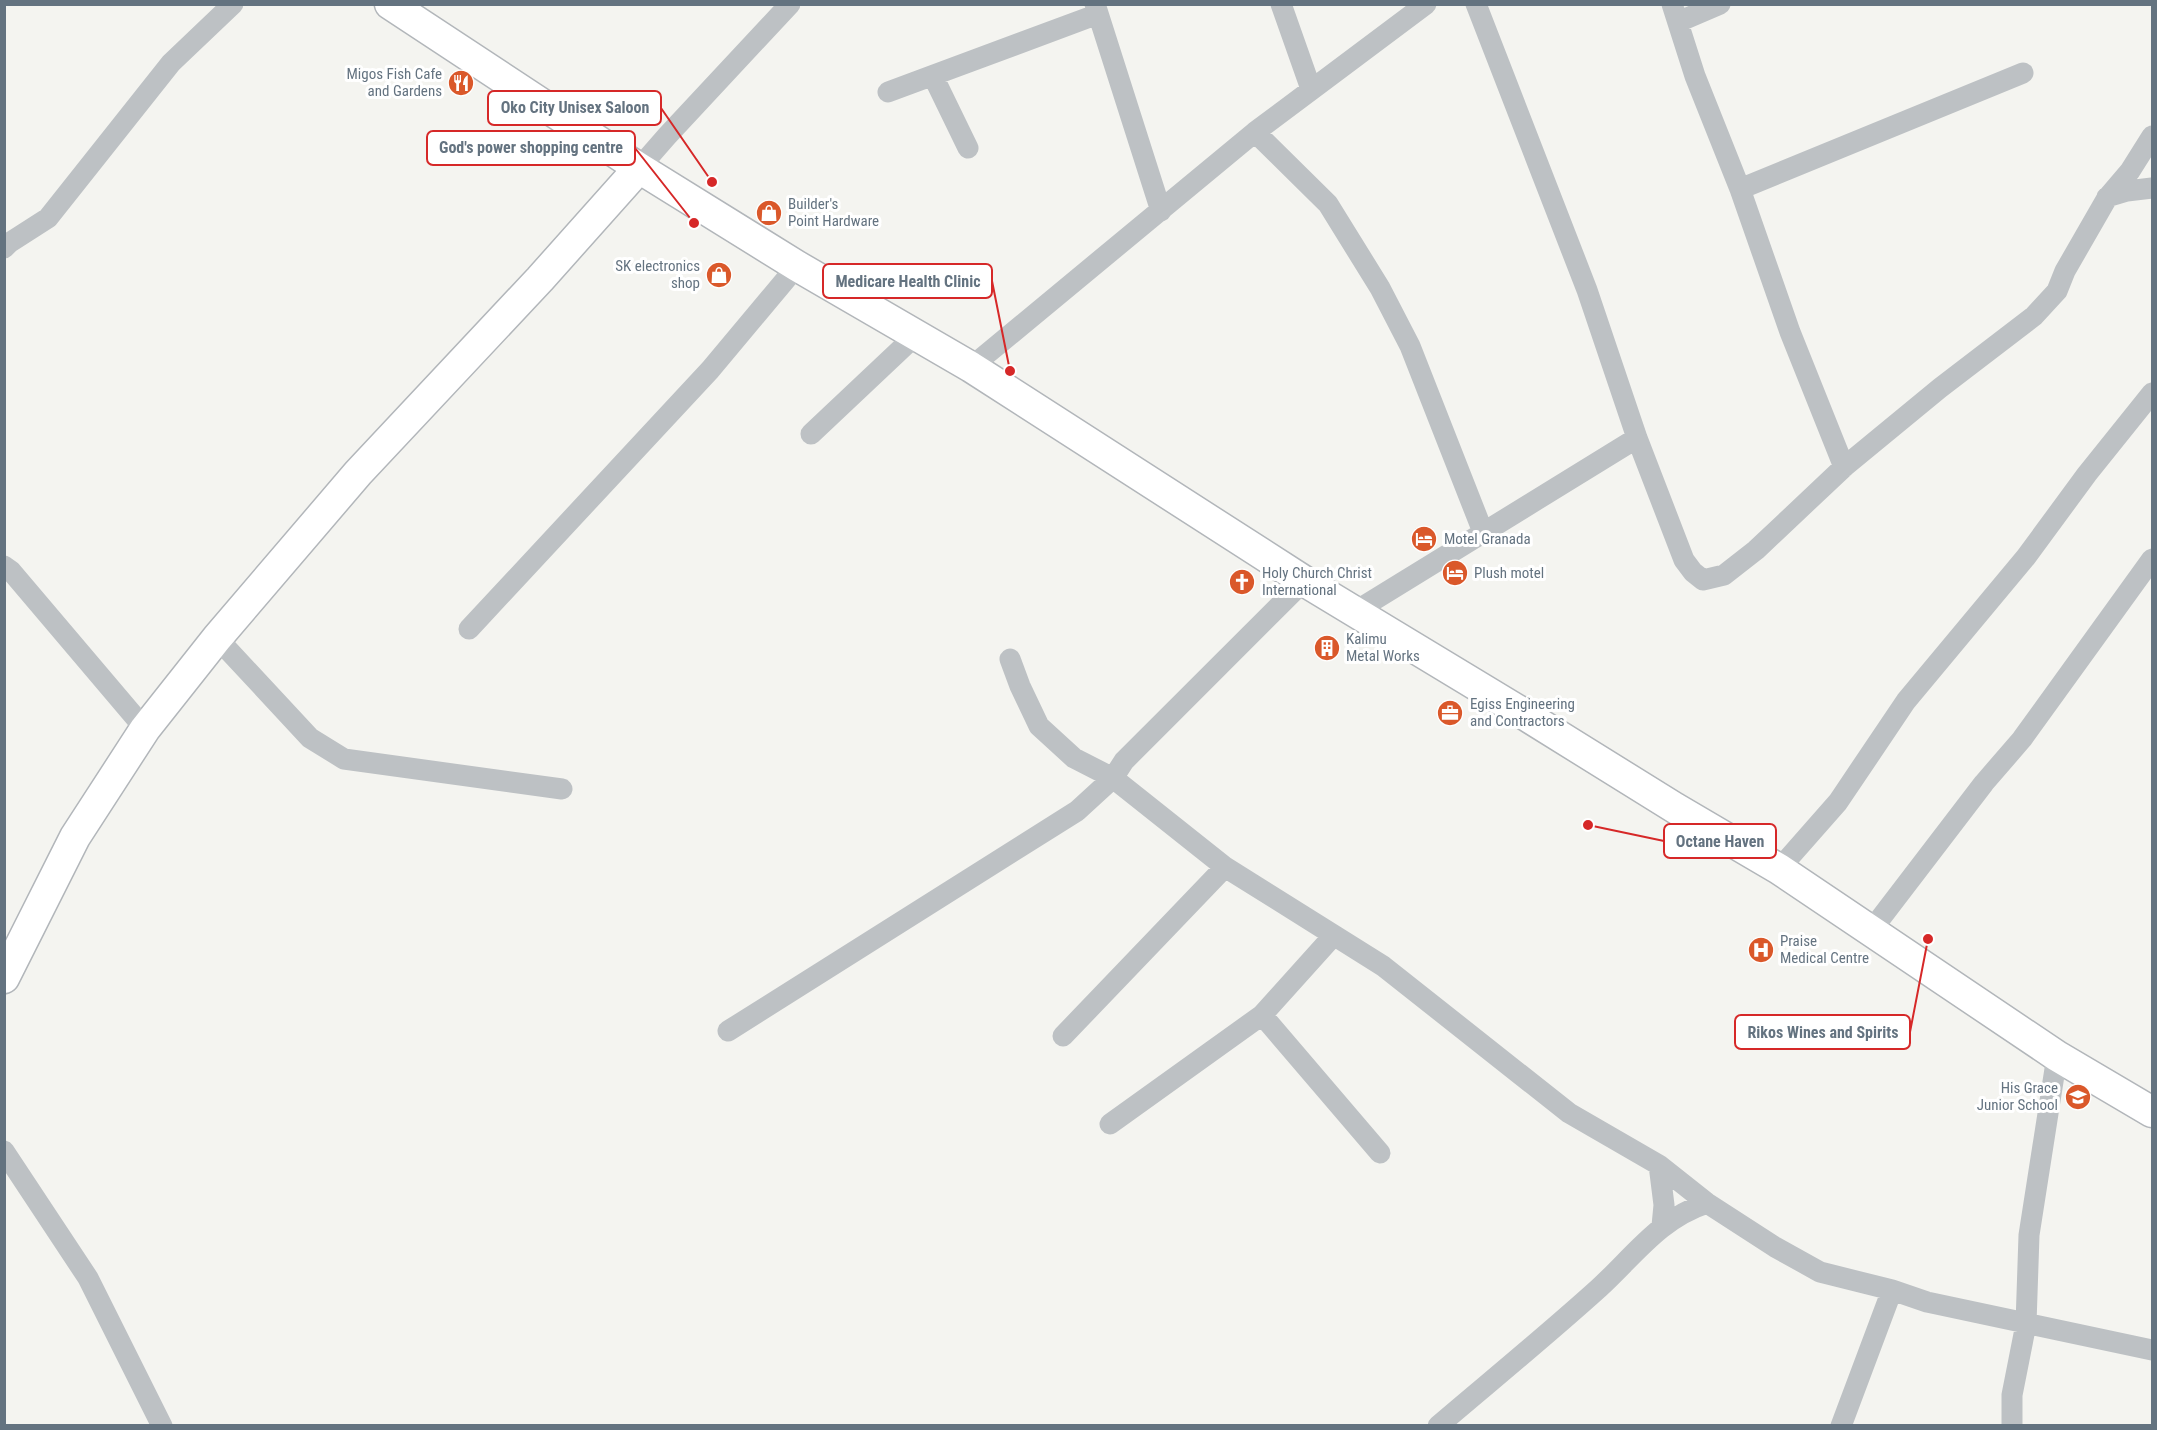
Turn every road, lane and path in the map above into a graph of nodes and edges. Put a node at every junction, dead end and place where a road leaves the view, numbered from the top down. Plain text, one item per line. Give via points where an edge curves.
1 (233, 4) edge
2 (790, 4) edge
3 (1281, 4) edge
4 (1426, 4) edge
5 (1476, 4) edge
6 (1720, 4) edge
7 (394, 5) edge
8 (1096, 9) edge
9 (1675, 14) edge
10 (2023, 73) dead end
11 (933, 76) junction
12 (1311, 89) junction
13 (888, 92) dead end
14 (1255, 132) junction
15 (2152, 136) edge
16 (968, 148) dead end
17 (639, 168) junction
18 (2152, 188) edge
19 (1740, 189) junction
20 (2107, 198) junction
21 (1161, 211) junction
22 (4, 248) edge
23 (796, 266) junction
24 (916, 335) junction
25 (971, 368) junction
26 (2152, 393) edge
27 (811, 434) dead end
28 (1637, 438) junction
29 (1844, 467) junction
30 (1483, 532) junction
31 (2152, 560) edge
32 (4, 566) edge
33 (1304, 581) junction
34 (1356, 611) junction
35 (469, 629) dead end
36 (217, 638) junction
37 (1010, 659) dead end
38 (145, 729) junction
39 (1113, 778) junction
40 (562, 789) dead end
41 (1226, 867) junction
42 (1779, 869) junction
43 (1870, 932) junction
44 (1334, 935) junction
45 (4, 978) edge
46 (1262, 1015) junction
47 (728, 1031) dead end
48 (1063, 1036) dead end
49 (2057, 1056) junction
50 (2151, 1106) edge
51 (1110, 1124) dead end
52 (4, 1151) edge
53 (1380, 1153) dead end
54 (1659, 1165) junction
55 (1707, 1203) junction
56 (1662, 1226) junction
57 (1892, 1290) junction
58 (2026, 1324) junction
59 (2152, 1350) edge
60 (162, 1425) edge
61 (1438, 1425) edge
62 (1841, 1425) edge
63 (2012, 1425) edge

1 - 22 street via 171,63 48,218
2 - 17 street
3 - 12 street
4 - 12 street
5 - 28 street via 1587,290
6 - 9 street
7 - 17 street
8 - 11 street
8 - 21 street
9 - 19 street
10 - 19 street
11 - 13 street
11 - 16 street
12 - 14 street
14 - 21 street
14 - 30 street via 1328,204 1375,280 1410,346
15 - 20 street
17 - 23 street
17 - 36 street via 358,473
18 - 20 street
19 - 29 street via 1790,332
20 - 29 street via 2057,291 2034,316
21 - 25 street
23 - 24 street
23 - 35 street via 710,370
24 - 25 street
24 - 27 street
25 - 33 street
26 - 42 street via 2026,557 1906,701 1838,802
28 - 29 street via 1684,560 1703,580 1724,575 1756,550
28 - 30 street
30 - 34 street
31 - 43 street via 2022,738
32 - 38 street
33 - 34 street
33 - 39 street via 1124,761
34 - 42 street
36 - 38 street
36 - 40 street via 310,738 344,759
37 - 39 street via 1039,726 1074,758
38 - 45 street via 75,837
39 - 41 street
39 - 47 street via 1077,811
41 - 44 street
41 - 48 street
42 - 43 street
43 - 49 street
44 - 46 street
44 - 54 street via 1393,973 1569,1113
46 - 51 street
46 - 53 street
49 - 50 street
49 - 58 street via 2029,1234
52 - 60 street via 88,1278
54 - 55 street
54 - 56 street via 1664,1205
55 - 56 street via 1688,1209
55 - 57 street via 1820,1272
56 - 61 street via 1601,1286
57 - 58 street via 1927,1302
57 - 62 street
58 - 59 street
58 - 63 street via 2012,1395

